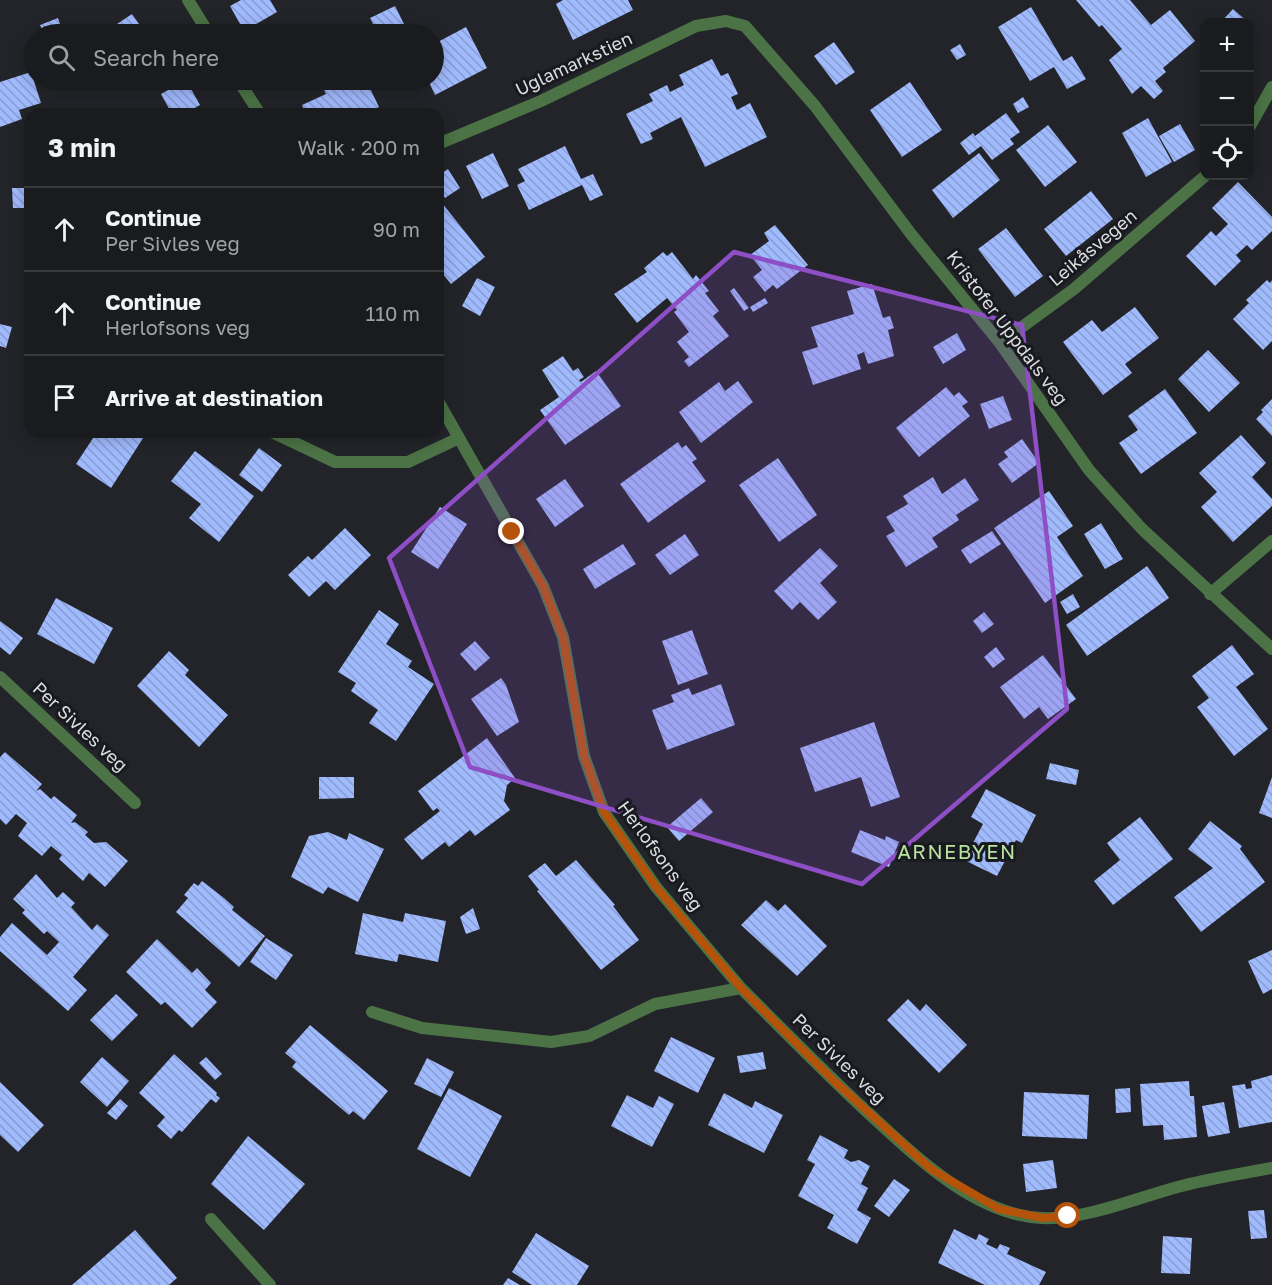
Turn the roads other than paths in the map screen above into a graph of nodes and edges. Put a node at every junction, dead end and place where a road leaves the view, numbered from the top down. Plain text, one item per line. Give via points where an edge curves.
1 (188, 0) edge
2 (726, 21) joint
3 (203, 24) edge
4 (1272, 87) edge
5 (244, 90) edge
6 (256, 108) edge
7 (1254, 119) edge
8 (444, 141) edge
9 (1200, 180) edge
10 (1000, 343) junction
11 (444, 412) edge
12 (285, 438) edge
13 (459, 438) junction
14 (1272, 541) edge
15 (1209, 594) junction
16 (1272, 649) edge
17 (0, 677) edge
18 (135, 802) dead end
19 (741, 988) junction
20 (372, 1012) dead end
21 (1272, 1167) edge
22 (211, 1219) dead end
23 (270, 1285) edge

1 - 3 street
2 - 8 street, Uglamarkstien via 696,26 541,101
2 - 10 street, Kristofer Uppdals veg via 745,26 762,43
4 - 7 street
5 - 6 street
9 - 10 street, Leikåsvegen via 1074,289
10 - 15 street, Kristofer Uppdals veg via 1089,470
11 - 13 street, Herlofsons veg
12 - 13 street via 335,462 408,462
13 - 19 street, Herlofsons veg via 543,586 563,637 584,756 604,812 656,887
14 - 15 street
15 - 16 street, Kristofer Uppdals veg
17 - 18 street, Per Sivles veg
19 - 20 street via 655,1004 589,1036 551,1042 422,1028
19 - 21 street, Per Sivles veg via 834,1081 931,1169 999,1209 1043,1218 1068,1216
22 - 23 street

